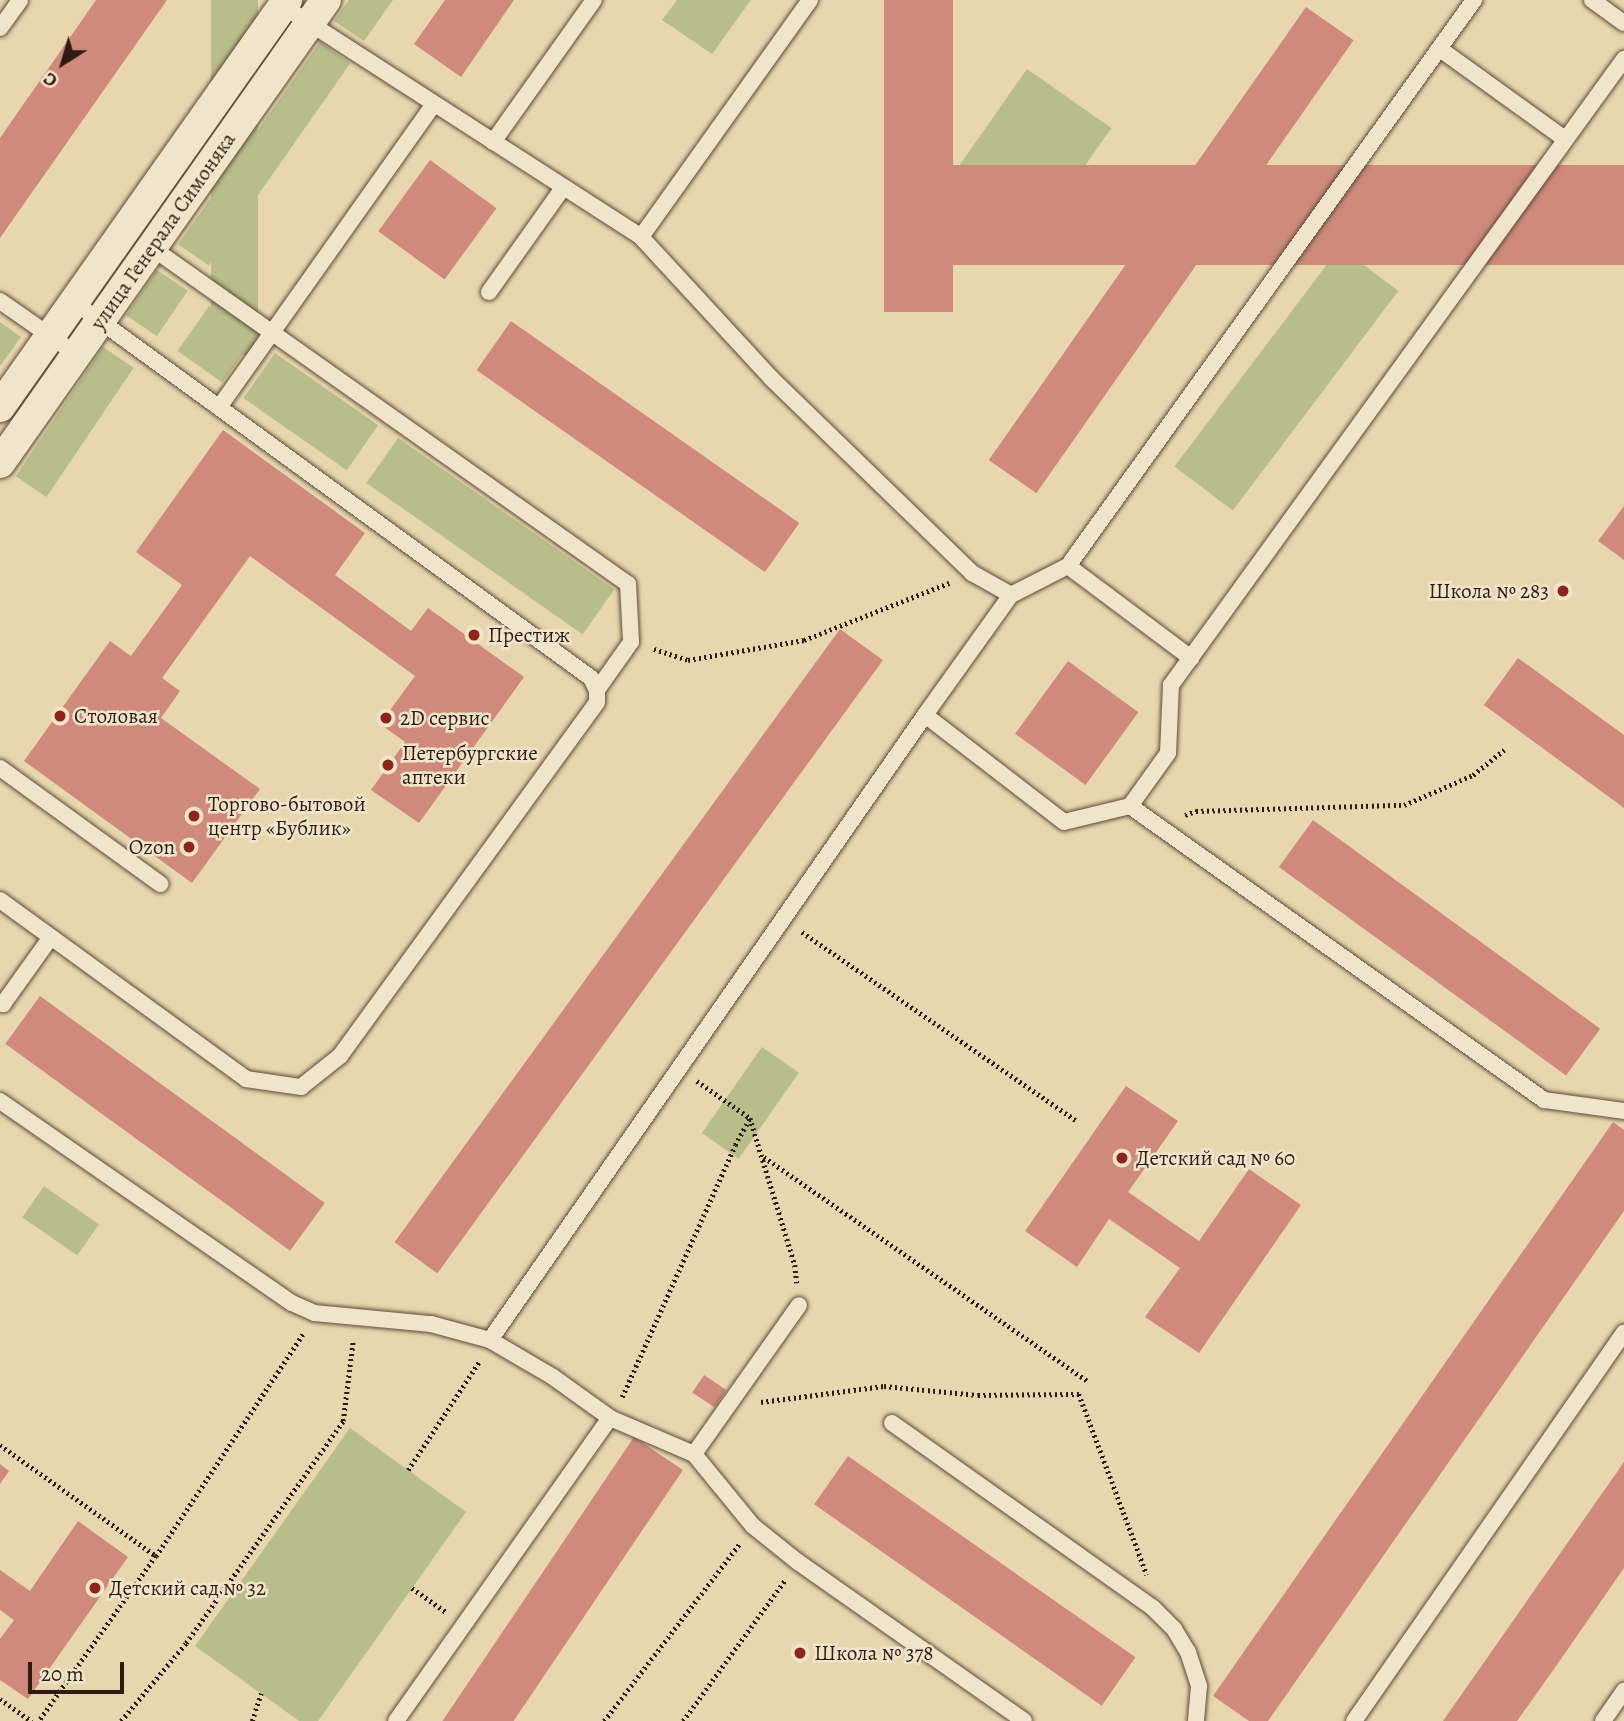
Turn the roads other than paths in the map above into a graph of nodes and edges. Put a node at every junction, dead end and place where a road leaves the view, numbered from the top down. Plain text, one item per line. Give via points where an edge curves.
1 (20, 0) edge
2 (594, 0) edge
3 (810, 0) edge
4 (1474, 0) edge
5 (1592, 0) edge
6 (285, 3) edge
7 (317, 12) edge
8 (1624, 23) edge
9 (0, 28) edge
10 (1440, 49) junction
11 (1624, 58) edge
12 (434, 104) junction
13 (1565, 139) junction
14 (493, 142) junction
15 (563, 188) junction
16 (125, 229) junction
17 (640, 237) junction
18 (151, 247) junction
19 (489, 292) dead end
20 (0, 301) edge
21 (74, 302) junction
22 (100, 321) junction
23 (272, 332) junction
24 (50, 336) junction
25 (76, 354) junction
26 (220, 406) junction
27 (0, 407) edge
28 (0, 463) edge
29 (1068, 566) junction
30 (1012, 595) junction
31 (1191, 658) junction
32 (597, 690) junction
33 (925, 715) junction
34 (0, 768) edge
35 (1130, 806) junction
36 (159, 884) dead end
37 (0, 900) edge
38 (51, 937) junction
39 (0, 1003) edge
40 (0, 1101) edge
41 (1624, 1111) edge
42 (799, 1304) road end
43 (1624, 1333) edge
44 (490, 1340) junction
45 (610, 1418) junction
46 (892, 1423) dead end
47 (694, 1454) junction
48 (1624, 1691) edge
49 (396, 1721) edge
50 (1024, 1721) edge
51 (1196, 1721) edge
52 (1354, 1721) edge
53 (1604, 1721) edge

1 - 9 lane
2 - 14 lane
3 - 17 lane
4 - 10 lane
5 - 8 lane
6 - 7 lane
6 - 16 street, улица Генерала Симоняка
7 - 12 lane
7 - 18 street, улица Генерала Симоняка
10 - 13 lane
10 - 29 lane
11 - 13 lane
12 - 14 lane
12 - 23 lane
13 - 31 lane
14 - 15 lane
15 - 17 lane
15 - 19 lane
16 - 18 lane
16 - 21 street, улица Генерала Симоняка
17 - 30 lane via 772,379 972,573
18 - 22 street, улица Генерала Симоняка
18 - 23 lane
20 - 24 lane
21 - 22 lane
21 - 24 street, улица Генерала Симоняка
22 - 25 street, улица Генерала Симоняка
22 - 26 lane
23 - 26 lane
23 - 32 lane via 628,584 631,642
24 - 25 lane
24 - 27 street, улица Генерала Симоняка
25 - 28 street, улица Генерала Симоняка
26 - 32 lane via 591,678
29 - 30 lane
29 - 31 lane
30 - 33 lane
31 - 35 lane via 1171,685 1168,753
32 - 38 lane via 597,702 340,1056 302,1087 246,1079
33 - 35 lane via 1064,822
33 - 44 lane
34 - 36 lane
35 - 41 lane via 1544,1100
37 - 38 lane
38 - 39 lane
40 - 44 lane via 282,1296 314,1313 431,1324
42 - 47 lane
43 - 52 lane
44 - 45 lane
45 - 47 lane
45 - 49 lane
46 - 51 lane via 1153,1608 1188,1652 1199,1686
47 - 50 lane via 753,1526
48 - 53 lane

